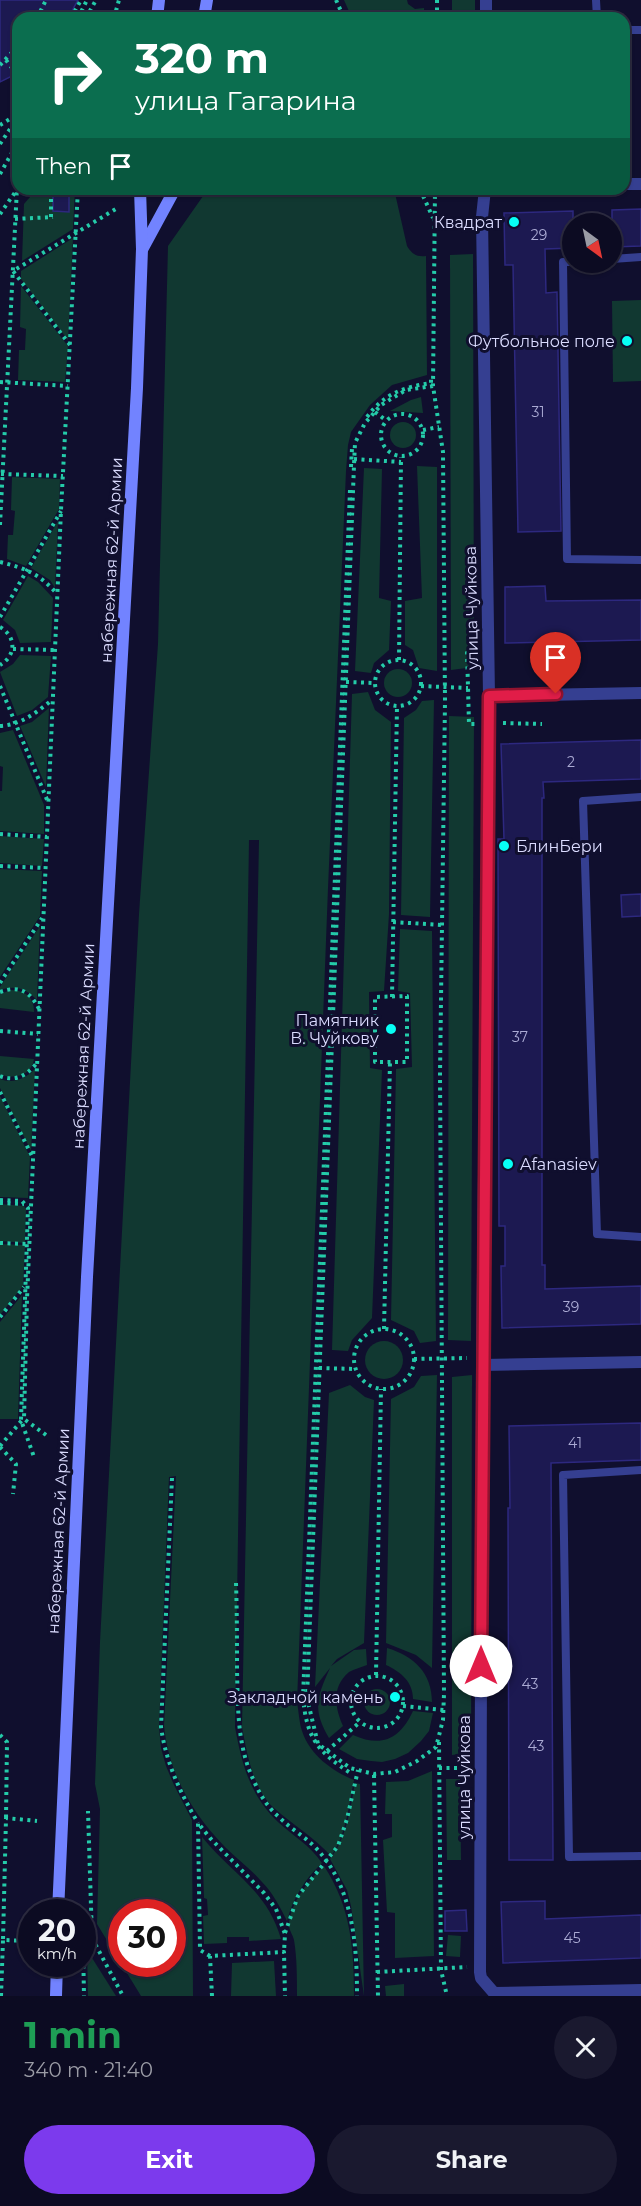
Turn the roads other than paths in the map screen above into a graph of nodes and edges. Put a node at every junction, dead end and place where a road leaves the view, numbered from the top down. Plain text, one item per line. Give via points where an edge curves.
1 (140, 195) edge
2 (172, 195) edge
3 (484, 195) edge
4 (142, 249) junction
5 (641, 257) edge
6 (622, 258) edge
7 (563, 273) edge
8 (641, 560) edge
9 (641, 693) edge
10 (489, 696) junction
11 (641, 797) edge
12 (641, 1237) edge
13 (641, 1362) edge
14 (482, 1365) junction
15 (641, 1470) edge
16 (641, 1856) edge
17 (59, 1899) edge
18 (57, 1977) edge
19 (481, 1978) junction
20 (641, 1990) edge
21 (56, 1996) edge
22 (481, 1996) edge

1 - 4 main road
2 - 4 main road, набережная 62-й Армии
3 - 10 street, улица Чуйкова
4 - 17 main road, набережная 62-й Армии via 82,1374
5 - 6 lane
7 - 8 lane via 567,560
9 - 10 street
10 - 14 street, улица Чуйкова
11 - 12 lane via 583,801 597,1234
13 - 14 street
14 - 19 street, улица Чуйкова
15 - 16 lane via 563,1475 569,1857
18 - 21 main road
19 - 20 street via 494,1993
19 - 22 street, улица Чуйкова

